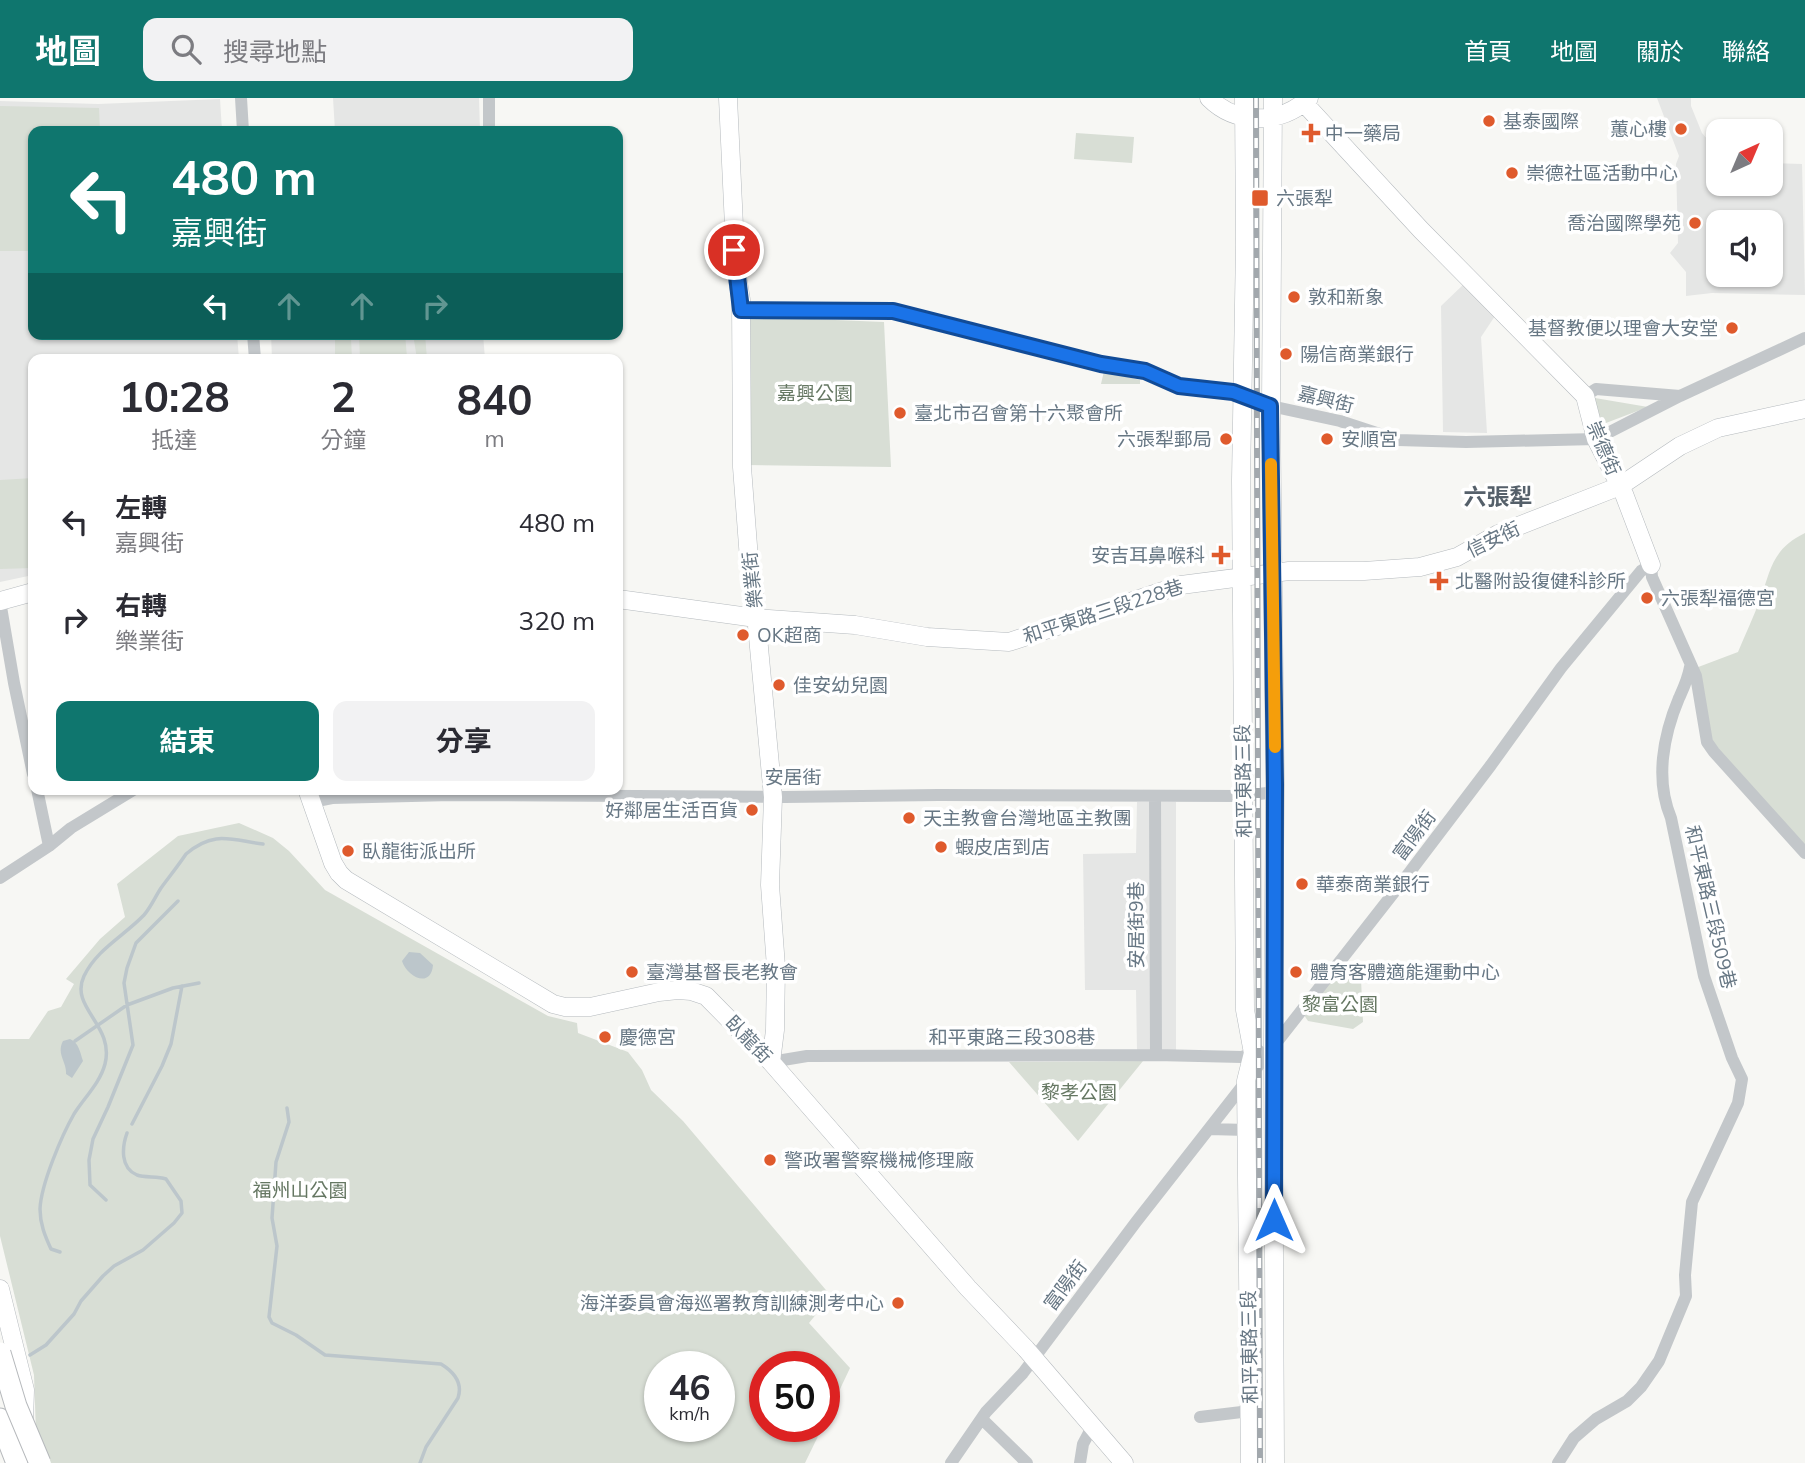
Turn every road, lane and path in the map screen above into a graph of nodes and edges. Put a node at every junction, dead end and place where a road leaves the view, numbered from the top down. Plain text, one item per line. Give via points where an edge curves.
1 (242, 98) edge
2 (489, 98) edge
3 (728, 98) edge
4 (1209, 98) edge
5 (1244, 98) edge
6 (1273, 98) edge
7 (1307, 101) edge
8 (1243, 117) junction
9 (1275, 117) junction
10 (243, 126) edge
11 (489, 126) edge
12 (741, 310) junction
13 (1805, 338) edge
14 (1242, 395) junction
15 (1585, 396) junction
16 (1680, 396) junction
17 (1270, 406) junction
18 (1805, 409) edge
19 (1595, 439) junction
20 (1619, 486) junction
21 (1651, 565) junction
22 (1273, 573) junction
23 (1241, 577) junction
24 (28, 593) edge
25 (623, 600) edge
26 (0, 601) edge
27 (756, 618) junction
28 (1690, 667) junction
29 (28, 750) edge
30 (1275, 792) junction
31 (38, 795) edge
32 (125, 795) edge
33 (309, 795) edge
34 (1155, 796) junction
35 (1243, 796) junction
36 (774, 797) junction
37 (49, 846) junction
38 (1805, 853) edge
39 (0, 878) edge
40 (1273, 1045) junction
41 (1253, 1053) junction
42 (1156, 1055) junction
43 (771, 1062) junction
44 (1246, 1081) junction
45 (1209, 1129) junction
46 (1247, 1130) junction
47 (0, 1289) edge
48 (0, 1353) edge
49 (1034, 1359) junction
50 (1250, 1411) junction
51 (1200, 1417) dead end
52 (0, 1419) edge
53 (982, 1419) junction
54 (1092, 1427) junction
55 (17, 1463) edge
56 (23, 1463) edge
57 (40, 1463) edge
58 (951, 1463) edge
59 (1027, 1463) edge
60 (1080, 1463) edge
61 (1124, 1463) edge
62 (1250, 1463) edge
63 (1275, 1463) edge
64 (1558, 1463) edge

1 - 10 street
2 - 11 street
3 - 12 street, 樂業街
4 - 8 street
5 - 8 street, 和平東路三段
6 - 9 street, 和平東路三段
7 - 9 street
7 - 15 street, 崇德街 via 1421,230
8 - 9 street
8 - 14 street, 和平東路三段
9 - 17 street, 和平東路三段
12 - 14 street, 嘉興街 via 893,311 1145,371 1179,386
12 - 27 street, 樂業街 via 742,467
13 - 16 street, 嘉興街
14 - 17 street, 嘉興街
14 - 23 street, 和平東路三段
15 - 16 street via 1596,389
15 - 19 street, 崇德街
16 - 19 street, 嘉興街
17 - 19 street, 嘉興街 via 1398,440
17 - 22 street, 和平東路三段
18 - 20 street, 信安街 via 1708,432
19 - 20 street, 崇德街
20 - 21 street, 崇德街
20 - 22 street, 信安街 via 1498,534 1457,556 1420,567
21 - 28 street, 崇德街
21 - 40 street, 富陽街 via 1641,571 1561,668
22 - 23 street, 信安街
22 - 30 street, 和平東路三段
23 - 27 street, 和平東路三段228巷 via 1181,585 1009,642
23 - 35 street, 和平東路三段
24 - 26 street
25 - 27 street, 和平東路三段228巷
26 - 29 street
27 - 36 street, 樂業街
28 - 38 street, 崇德街 via 1696,676 1707,742
28 - 64 street, 和平東路三段509巷 via 1669,728 1661,778 1663,799 1671,818 1704,976 1742,1079 1738,1103 1692,1202 1686,1296 1659,1361 1627,1401 1574,1438
30 - 35 street, 安居街
30 - 40 street, 和平東路三段
31 - 37 street
32 - 37 street
33 - 36 street, 安居街
33 - 43 street, 臥龍街 via 333,863 346,880 554,1004 590,1007 659,992 691,991 706,996
34 - 35 street, 安居街
34 - 36 street, 安居街
34 - 42 street, 安居街9巷
35 - 41 street, 和平東路三段 via 1245,1010
36 - 43 street, 樂業街 via 770,886 776,967
37 - 39 street
40 - 41 street, 和平東路三段308巷
40 - 44 street, 富陽街
40 - 63 street, 和平東路三段
41 - 42 street, 和平東路三段308巷 via 1242,1057
41 - 44 street, 和平東路三段
42 - 43 street, 和平東路三段308巷 via 807,1056
43 - 49 street, 臥龍街
44 - 45 street, 富陽街
44 - 46 street, 和平東路三段
45 - 46 street
45 - 49 street, 富陽街
46 - 50 street, 和平東路三段
47 - 56 street via 25,1391
48 - 57 highway, bridge
49 - 53 street, 富陽街
49 - 54 street, 臥龍街
50 - 51 street
50 - 62 street, 和平東路三段
52 - 55 highway
53 - 58 street, 富陽街
53 - 59 street
54 - 60 street
54 - 61 street, 臥龍街

